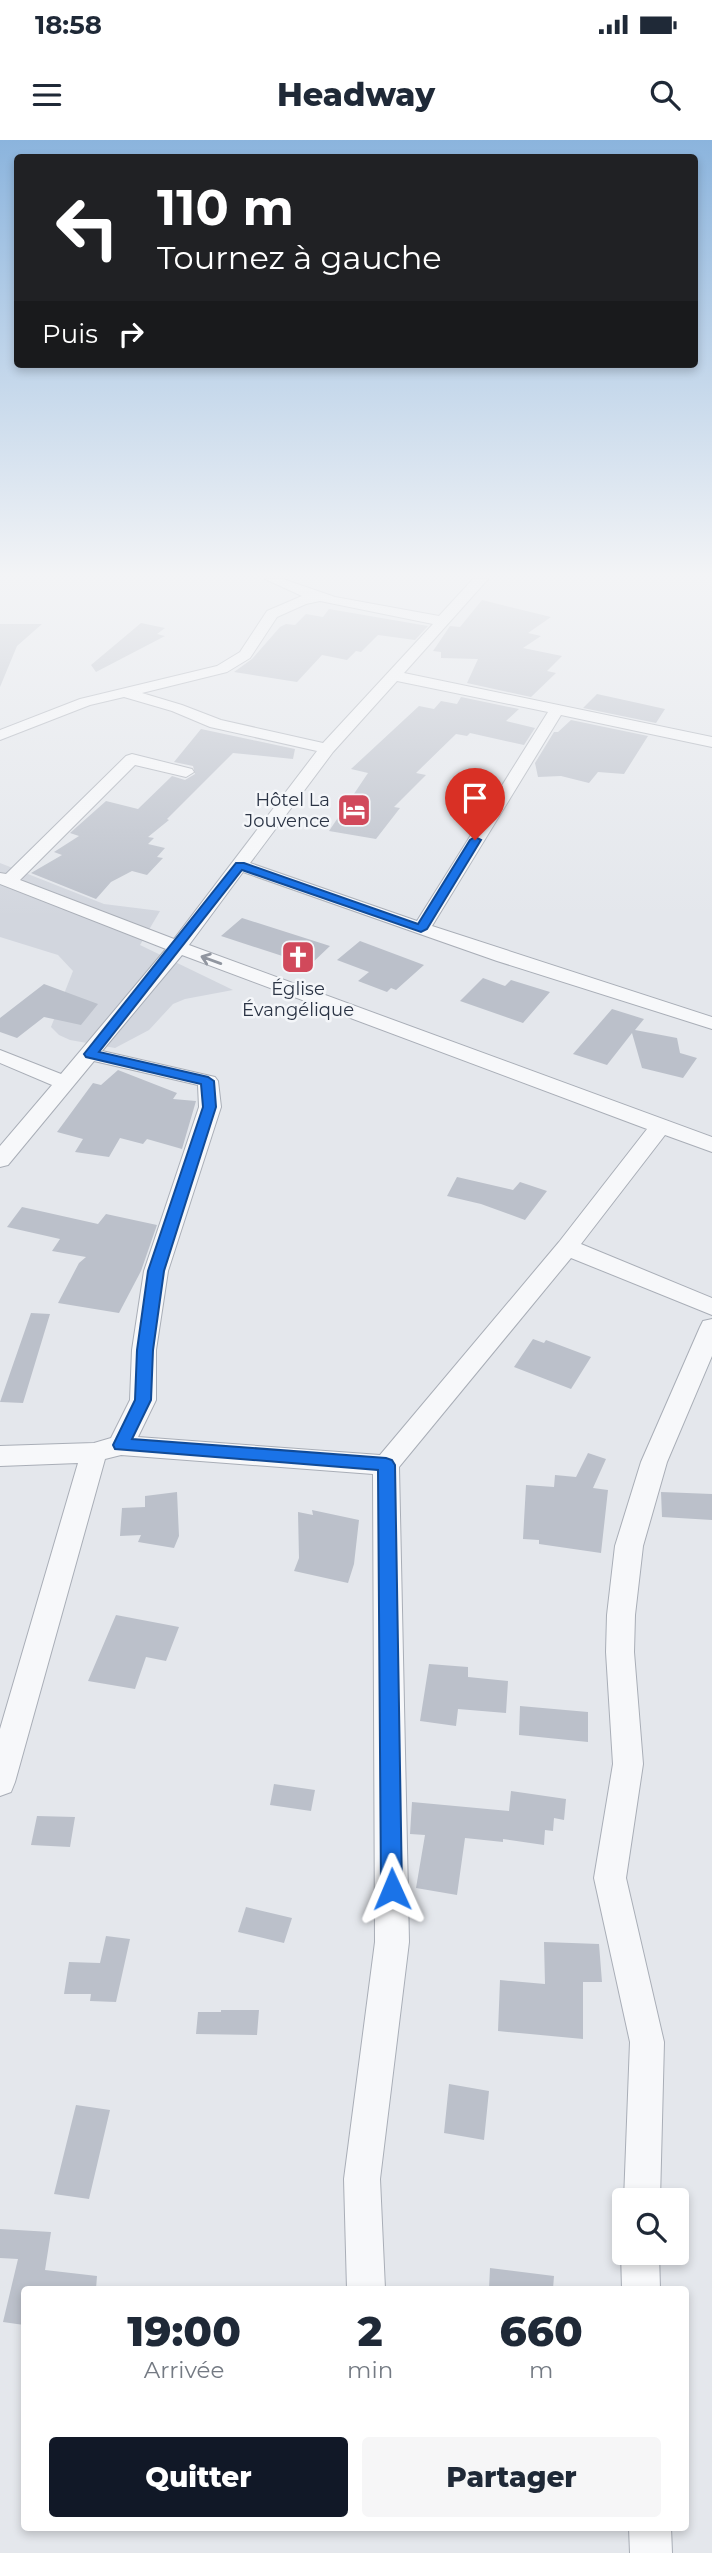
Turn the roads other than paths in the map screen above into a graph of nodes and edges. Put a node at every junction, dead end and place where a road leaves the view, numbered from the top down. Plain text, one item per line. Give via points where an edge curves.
1 (123, 692) joint
2 (380, 692) edge
3 (469, 692) edge
4 (557, 710) junction
5 (0, 735) edge
6 (712, 742) edge
7 (327, 749) junction
8 (186, 772) dead end
9 (240, 865) junction
10 (4, 880) edge
11 (421, 929) junction
12 (172, 954) junction
13 (711, 1022) edge
14 (91, 1054) junction
15 (0, 1056) edge
16 (66, 1083) junction
17 (656, 1132) junction
18 (712, 1145) edge
19 (712, 1155) edge
20 (0, 1160) edge
21 (567, 1247) junction
22 (712, 1307) edge
23 (712, 1327) edge
24 (121, 1445) junction
25 (94, 1453) junction
26 (0, 1456) edge
27 (386, 1465) junction
28 (0, 1782) edge
29 (642, 2188) edge
30 (640, 2265) edge
31 (366, 2286) edge
32 (641, 2286) edge
33 (650, 2531) edge
34 (651, 2553) edge

1 - 5 street
1 - 7 street via 216,724
2 - 7 street
3 - 4 street
4 - 6 street
4 - 11 street
7 - 9 street
8 - 10 street via 132,759
9 - 11 street
9 - 12 street
10 - 12 street
11 - 13 street
12 - 14 street
12 - 17 street
18 -> 12 street
14 - 16 street
14 - 24 street via 208,1081 209,1107 156,1271 143,1400
15 - 16 street
16 - 20 street
17 - 19 street
17 - 21 street
21 - 22 street
21 - 27 street
23 - 29 street via 654,1462 629,1546 621,1615 628,1764 610,1878 647,2042
24 - 25 street
24 - 27 street
25 - 26 street
25 - 28 street
27 - 31 street via 392,1942 362,2179
30 - 32 street
33 - 34 street

